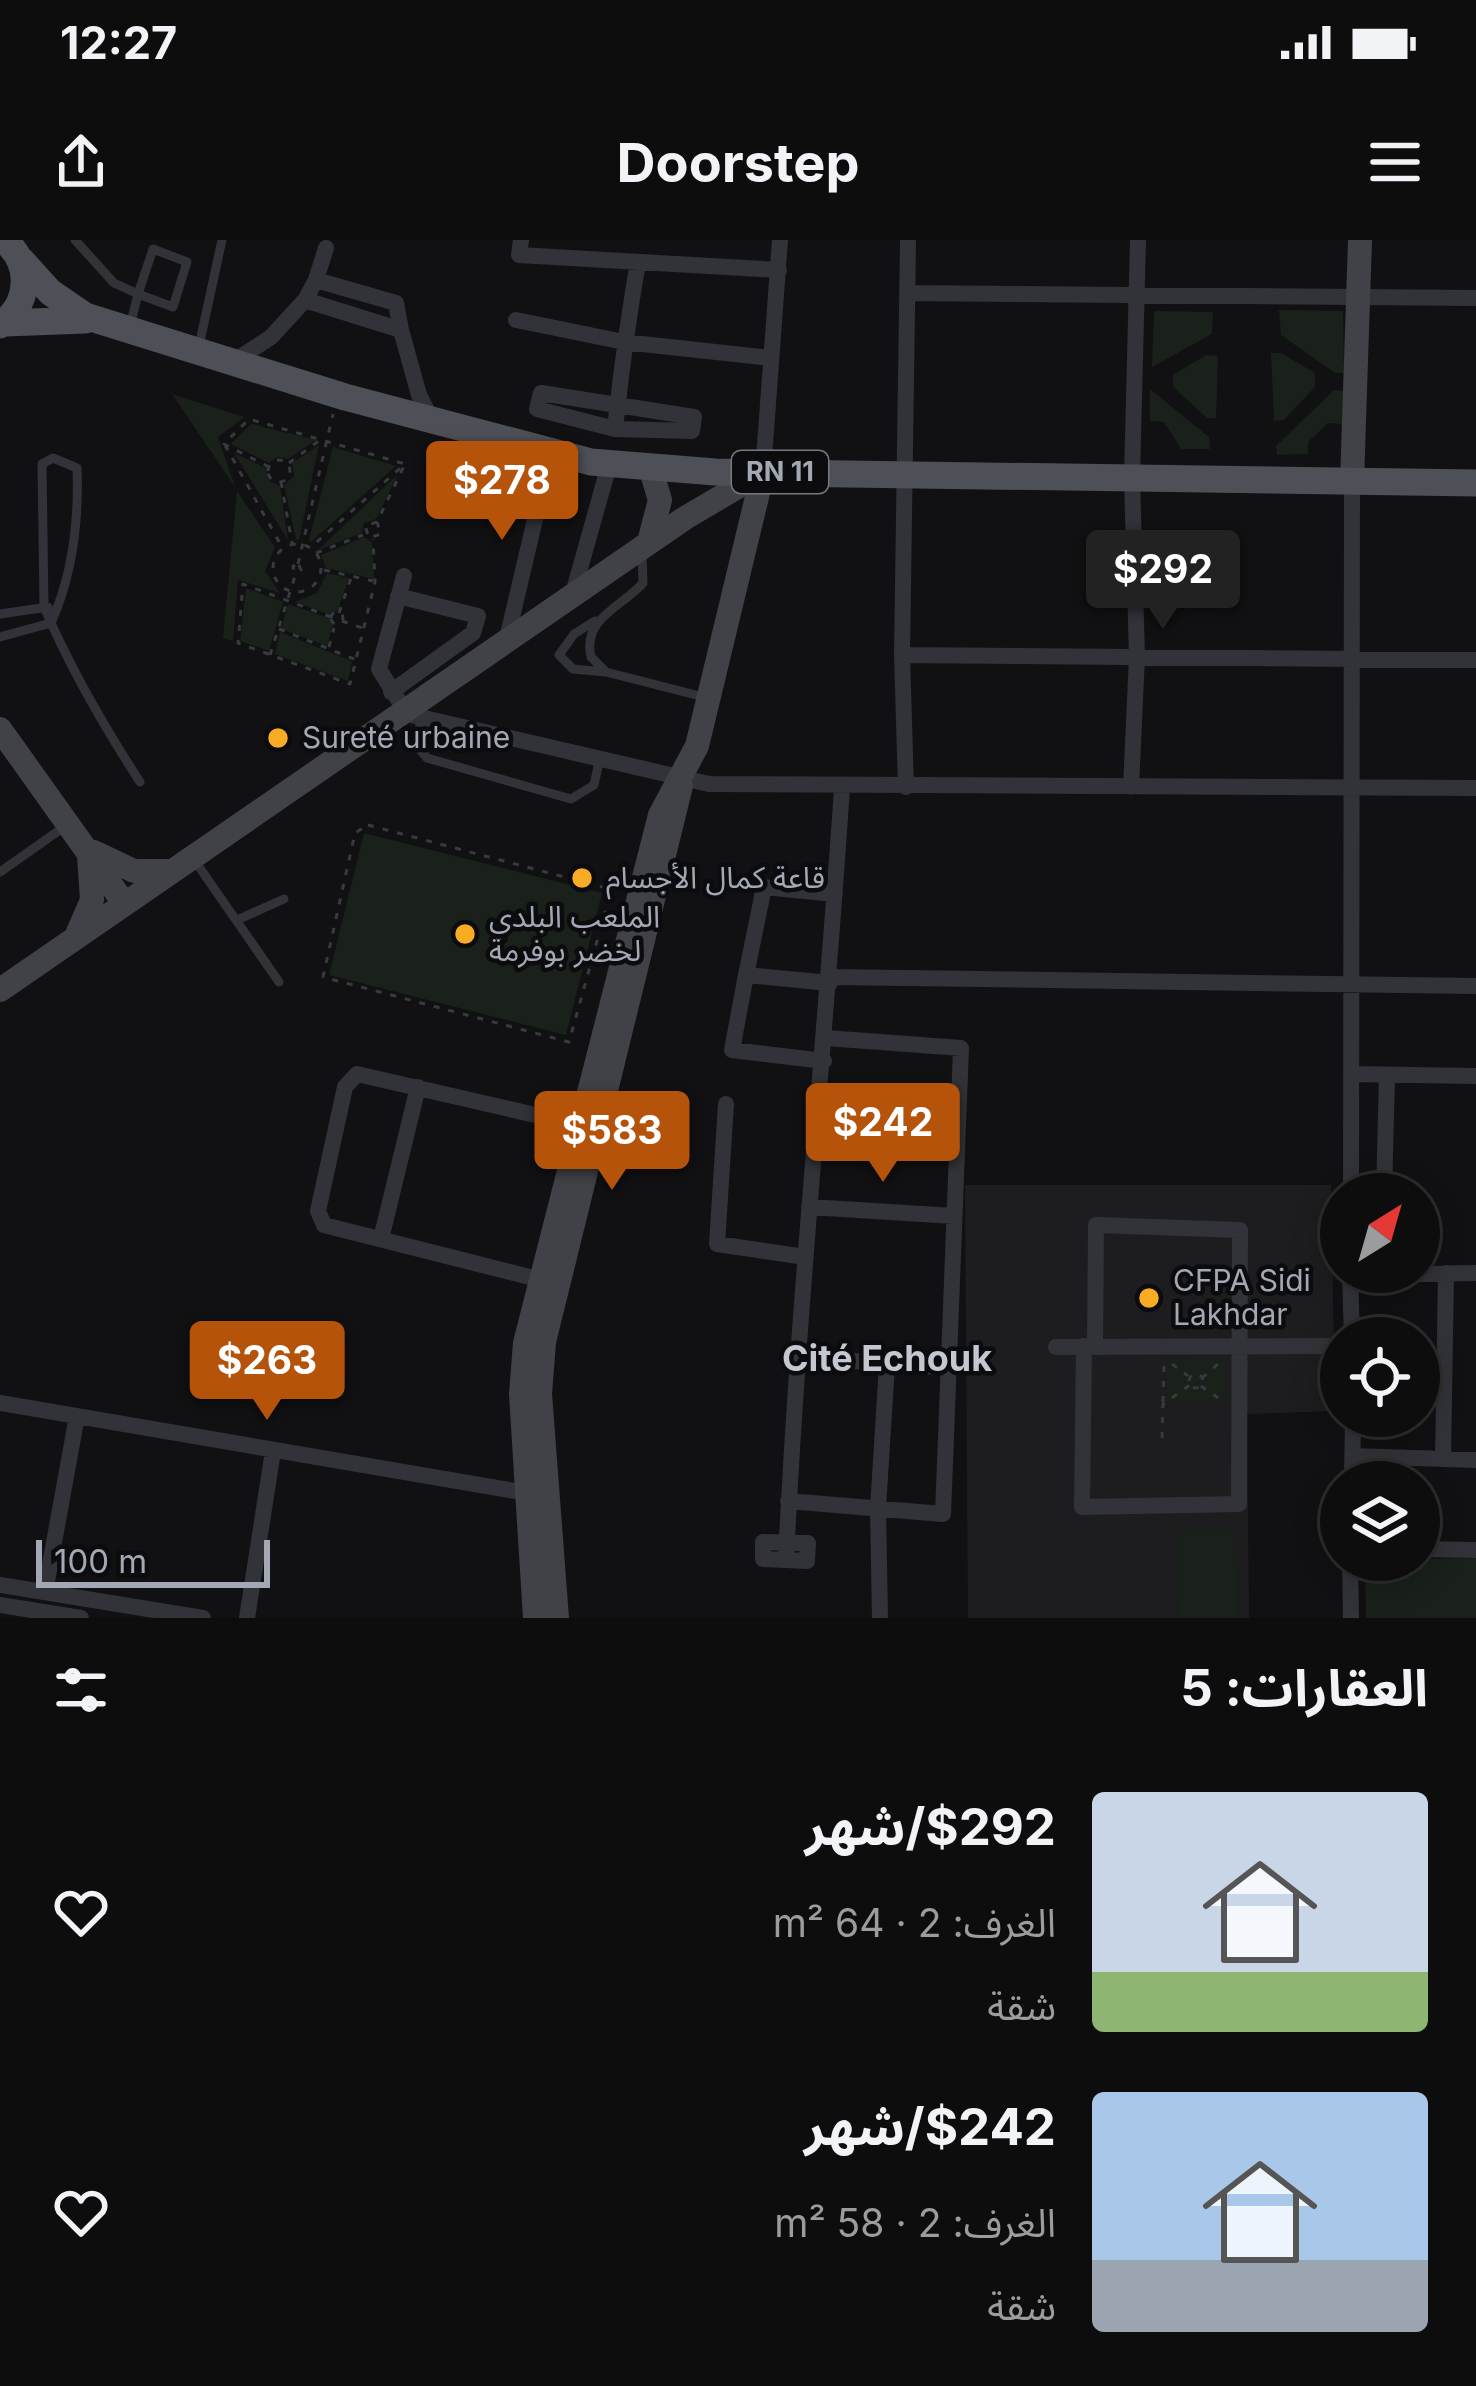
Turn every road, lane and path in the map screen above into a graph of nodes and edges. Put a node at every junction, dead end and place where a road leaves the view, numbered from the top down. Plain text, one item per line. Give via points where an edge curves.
1 (74, 240) edge
2 (222, 240) edge
3 (521, 240) edge
4 (780, 240) edge
5 (908, 240) edge
6 (1138, 240) edge
7 (1360, 240) edge
8 (12, 247) edge
9 (326, 248) dead end
10 (638, 263) junction
11 (779, 270) junction
12 (316, 280) junction
13 (908, 292) junction
14 (138, 294) junction
15 (1138, 296) junction
16 (1361, 298) junction
17 (1476, 298) edge
18 (305, 300) junction
19 (516, 320) dead end
20 (3, 324) edge
21 (117, 327) junction
22 (401, 330) junction
23 (625, 342) junction
24 (198, 352) junction
25 (770, 358) junction
26 (232, 362) junction
27 (337, 395) junction
28 (618, 405) junction
29 (433, 421) junction
30 (615, 429) junction
31 (324, 439) junction
32 (224, 444) junction
33 (551, 451) junction
34 (287, 464) junction
35 (405, 464) junction
36 (609, 465) junction
37 (269, 467) junction
38 (651, 470) junction
39 (763, 472) junction
40 (907, 473) junction
41 (1132, 478) junction
42 (281, 482) junction
43 (1352, 482) junction
44 (1476, 483) edge
45 (377, 522) junction
46 (365, 535) junction
47 (373, 539) junction
48 (302, 544) junction
49 (292, 545) junction
50 (645, 547) junction
51 (310, 548) junction
52 (283, 549) junction
53 (316, 554) junction
54 (321, 568) junction
55 (351, 576) junction
56 (404, 576) dead end
57 (375, 582) junction
58 (289, 590) junction
59 (405, 597) junction
60 (286, 601) junction
61 (570, 602) junction
62 (58, 607) junction
63 (44, 608) junction
64 (339, 613) junction
65 (0, 614) edge
66 (332, 616) junction
67 (599, 618) junction
68 (343, 621) junction
69 (51, 623) junction
70 (335, 624) junction
71 (363, 628) junction
72 (278, 629) junction
73 (0, 637) edge
74 (504, 648) junction
75 (328, 649) junction
76 (902, 655) junction
77 (270, 656) junction
78 (1138, 657) junction
79 (1355, 659) junction
80 (356, 660) junction
81 (1476, 660) edge
82 (606, 673) junction
83 (391, 692) junction
84 (708, 698) junction
85 (414, 716) junction
86 (0, 729) edge
87 (599, 762) junction
88 (681, 779) junction
89 (140, 782) dead end
90 (907, 787) junction
91 (1132, 787) junction
92 (1350, 787) junction
93 (842, 788) junction
94 (1476, 788) edge
95 (76, 833) junction
96 (355, 835) joint
97 (182, 864) junction
98 (0, 872) edge
99 (836, 895) junction
100 (284, 899) dead end
101 (124, 903) junction
102 (237, 920) junction
103 (76, 936) junction
104 (746, 975) junction
105 (830, 980) junction
106 (279, 982) dead end
107 (1351, 985) junction
108 (1476, 986) edge
109 (0, 990) edge
110 (826, 1038) junction
111 (824, 1061) junction
112 (1351, 1074) junction
113 (1387, 1075) junction
114 (1476, 1076) edge
115 (418, 1087) junction
116 (726, 1104) dead end
117 (818, 1122) junction
118 (579, 1125) junction
119 (956, 1132) junction
120 (1351, 1173) edge
121 (1385, 1173) edge
122 (809, 1207) junction
123 (954, 1216) junction
124 (381, 1239) junction
125 (805, 1257) junction
126 (1440, 1273) edge
127 (1446, 1273) junction
128 (1476, 1274) edge
129 (549, 1282) junction
130 (1320, 1346) edge
131 (1056, 1347) dead end
132 (1089, 1347) junction
133 (1240, 1347) junction
134 (1166, 1349) junction
135 (796, 1357) junction
136 (887, 1365) junction
137 (952, 1368) junction
138 (1190, 1385) junction
139 (1201, 1386) junction
140 (0, 1403) edge
141 (1163, 1404) junction
142 (1239, 1413) junction
143 (76, 1416) junction
144 (1353, 1437) edge
145 (1162, 1438) dead end
146 (273, 1450) junction
147 (1353, 1456) junction
148 (1443, 1459) junction
149 (1476, 1460) edge
150 (1353, 1461) edge
151 (526, 1493) junction
152 (788, 1501) junction
153 (878, 1508) junction
154 (1440, 1550) edge
155 (1476, 1550) edge
156 (786, 1551) dead end
157 (1350, 1581) edge
158 (0, 1585) edge
159 (45, 1592) junction
160 (0, 1605) edge
161 (82, 1618) edge
162 (202, 1618) edge
163 (247, 1618) edge
164 (536, 1618) edge
165 (556, 1618) edge
166 (880, 1618) edge
167 (1351, 1618) edge

1 - 14 lane via 114,283
2 - 24 lane
3 - 10 street via 519,255
4 - 11 street
5 - 13 street
6 - 15 street
7 - 16 main road
8 - 20 main road via 23,294
8 - 21 main road via 66,305
9 - 12 street
10 - 11 street
10 - 23 street
11 - 25 street
12 - 18 street
12 - 22 street via 396,303
13 - 15 street
13 - 40 street
14 - 14 lane via 173,307 187,262 153,249
14 - 21 lane
15 - 16 street
15 - 41 street
16 - 17 street
16 - 43 main road
18 - 22 street
18 - 26 street via 271,337
19 - 23 street
20 - 21 main road, RN 11 via 55,318
21 - 24 main road, RN 11
22 - 29 street
23 - 25 street
23 - 28 street
24 - 26 main road, RN 11
25 - 39 street
26 - 27 main road, RN 11
27 - 29 main road, RN 11
27 - 31 path
28 - 30 street
28 - 30 street via 694,416 692,431
28 - 30 street via 541,393 537,409
29 - 33 main road, RN 11
31 - 32 path via 249,419
31 - 34 path
31 - 35 path
31 - 48 path
32 - 37 path
32 - 52 path
33 - 36 main road, RN 11
33 - 74 street
34 - 37 path
34 - 42 path via 290,475
35 - 45 path
35 - 51 path
36 - 38 main road, RN 11
36 - 61 street
37 - 42 path
38 - 39 main road, RN 11
38 - 50 main road via 660,516
39 - 40 main road, RN 11
39 - 50 main road
39 - 84 main road
40 - 41 main road, RN 11
40 - 76 street
41 - 43 main road, RN 11
41 - 78 street
42 - 49 path
43 - 44 main road, RN 11
43 - 79 street
45 - 46 path via 366,524
45 - 47 path via 381,534
46 - 47 path
46 - 53 path
47 - 57 path
48 - 49 path
48 - 51 path
48 - 58 path
49 - 52 path
50 - 61 main road
50 - 67 lane via 643,583
51 - 53 path
52 - 58 path via 274,575
53 - 54 path
54 - 55 path
54 - 58 path via 310,588
55 - 57 path
55 - 64 path
56 - 59 street
57 - 71 path
58 - 60 path
59 - 83 street via 379,669
59 - 83 street via 409,608 456,620 458,611 478,616 473,633
60 - 66 path
60 - 72 path
60 - 77 path via 243,584 238,643
61 - 74 main road
62 - 63 lane
62 - 63 lane via 73,550 77,468 52,458 41,464 38,490
62 - 69 lane
63 - 65 lane
63 - 69 lane
64 - 66 path
64 - 68 path
66 - 70 path
67 - 82 lane via 589,647
67 - 82 lane via 559,655 573,669
68 - 70 path
68 - 71 path
69 - 73 lane
69 - 89 lane via 85,697
70 - 75 path
71 - 80 path
72 - 75 path
72 - 77 path
74 - 85 main road
75 - 80 path
76 - 78 street
76 - 90 street
77 - 80 path via 350,684
78 - 79 street
78 - 91 street
79 - 81 street
79 - 92 street
82 - 84 lane
83 - 85 street
84 - 88 main road
85 - 87 street
85 - 87 lane via 415,744 427,758 571,799 594,785
85 - 97 main road
86 - 95 main road
87 - 88 street
88 - 93 street
88 - 118 main road via 660,815
88 - 129 main road
90 - 91 street
90 - 93 street
91 - 92 street
92 - 94 street
92 - 107 street
93 - 99 street
95 - 97 main road via 98,856 134,871
95 - 98 lane
95 - 101 main road
95 - 103 main road via 94,880
96 - 96 path via 325,979 566,1042 574,1037 606,888 368,825
97 - 101 main road
97 - 102 lane
99 - 104 street via 764,887
99 - 105 street
100 - 102 lane
101 - 103 main road
102 - 106 lane
103 - 109 main road
104 - 105 street
104 - 111 street via 732,1050
105 - 107 street
105 - 110 street
107 - 108 street
107 - 112 street
110 - 111 street
110 - 119 street via 961,1048
111 - 117 street
112 - 113 street
112 - 120 street
113 - 114 street
113 - 121 street
115 - 118 street
115 - 124 street
115 - 124 street via 361,1074 345,1087 318,1219
116 - 125 street via 717,1244
117 - 119 street
117 - 122 street
118 - 129 main road
119 - 123 street
122 - 123 street
122 - 125 street
123 - 137 street
124 - 129 street
125 - 135 street
126 - 127 street
127 - 128 street
127 - 148 street
129 - 151 main road via 522,1360
129 - 165 main road via 540,1394
130 - 133 street
131 - 132 street
132 - 133 street via 1096,1225 1240,1230
132 - 134 street
132 - 142 street via 1082,1507 1239,1504
133 - 134 street
133 - 142 street
134 - 141 path
135 - 136 street
135 - 152 street
136 - 137 street
136 - 153 street
137 - 153 street via 944,1514
138 - 139 path
138 - 139 path via 1195,1373
138 - 141 path
139 - 142 path
140 - 143 street
141 - 145 path
143 - 146 street
143 - 159 street
144 - 147 street
146 - 151 street
146 - 163 street
147 - 148 street
147 - 150 street
148 - 149 street
151 - 164 main road
152 - 153 street
152 - 156 street
153 - 166 street
154 - 155 street
157 - 167 street
158 - 159 street
159 - 162 street
160 - 161 street

